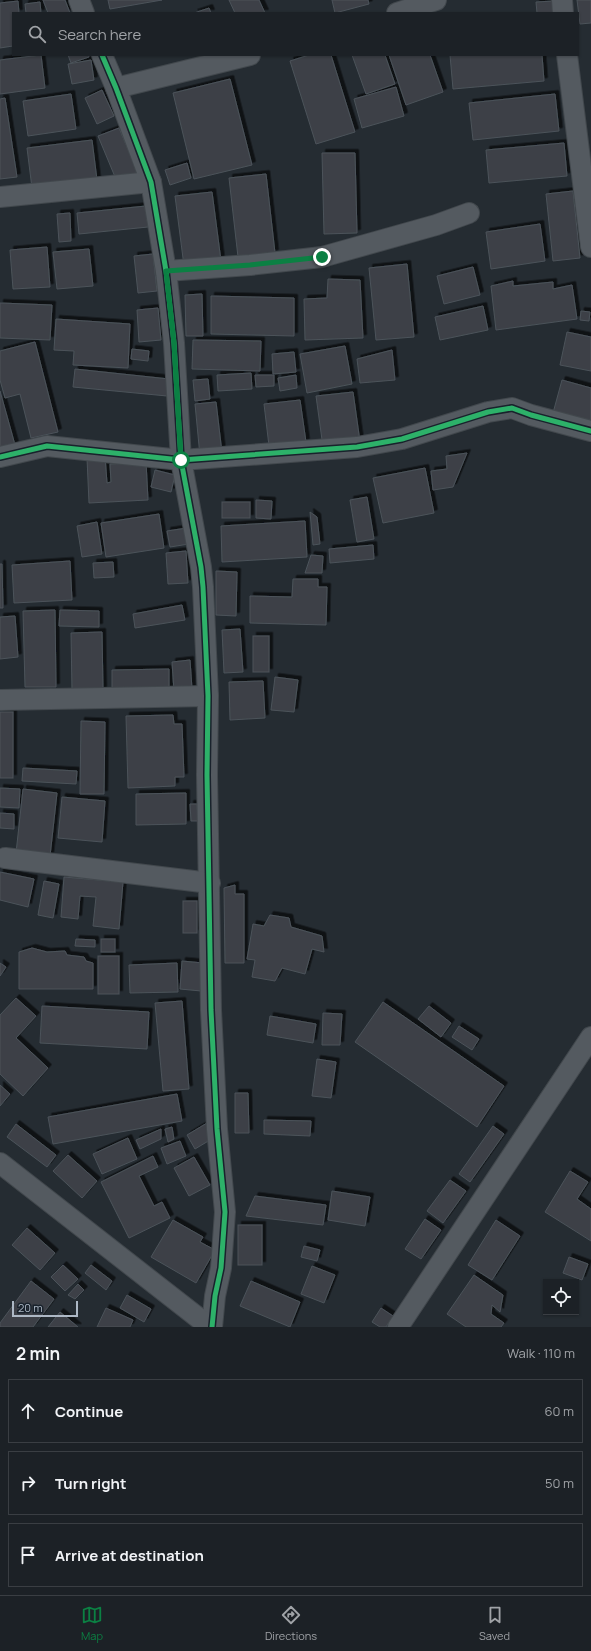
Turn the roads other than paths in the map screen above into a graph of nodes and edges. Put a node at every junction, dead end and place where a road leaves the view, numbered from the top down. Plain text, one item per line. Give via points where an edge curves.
1 (79, 0) edge
2 (436, 0) edge
3 (562, 0) edge
4 (84, 12) edge
5 (400, 12) edge
6 (563, 12) edge
7 (102, 56) edge
8 (246, 56) edge
9 (567, 56) edge
10 (116, 88) junction
11 (151, 182) junction
12 (0, 197) edge
13 (469, 212) dead end
14 (591, 247) edge
15 (166, 271) junction
16 (591, 431) edge
17 (0, 457) edge
18 (181, 460) junction
19 (208, 696) junction
20 (0, 700) edge
21 (5, 858) dead end
22 (210, 883) junction
23 (591, 1037) edge
24 (0, 1163) edge
25 (211, 1327) edge
26 (398, 1327) edge

1 - 4 street
2 - 5 street
3 - 6 street
7 - 10 street
8 - 10 street
9 - 14 street
10 - 11 street
11 - 12 street
11 - 15 street
13 - 15 street via 436,225 322,257
15 - 18 street via 174,343
16 - 18 street via 512,408 488,412 402,438 357,447
17 - 18 street via 47,446
18 - 19 street via 201,567
19 - 20 street
19 - 22 street
21 - 22 street
22 - 25 street via 211,1010 217,1129 225,1212 221,1268
23 - 26 street
24 - 25 street

